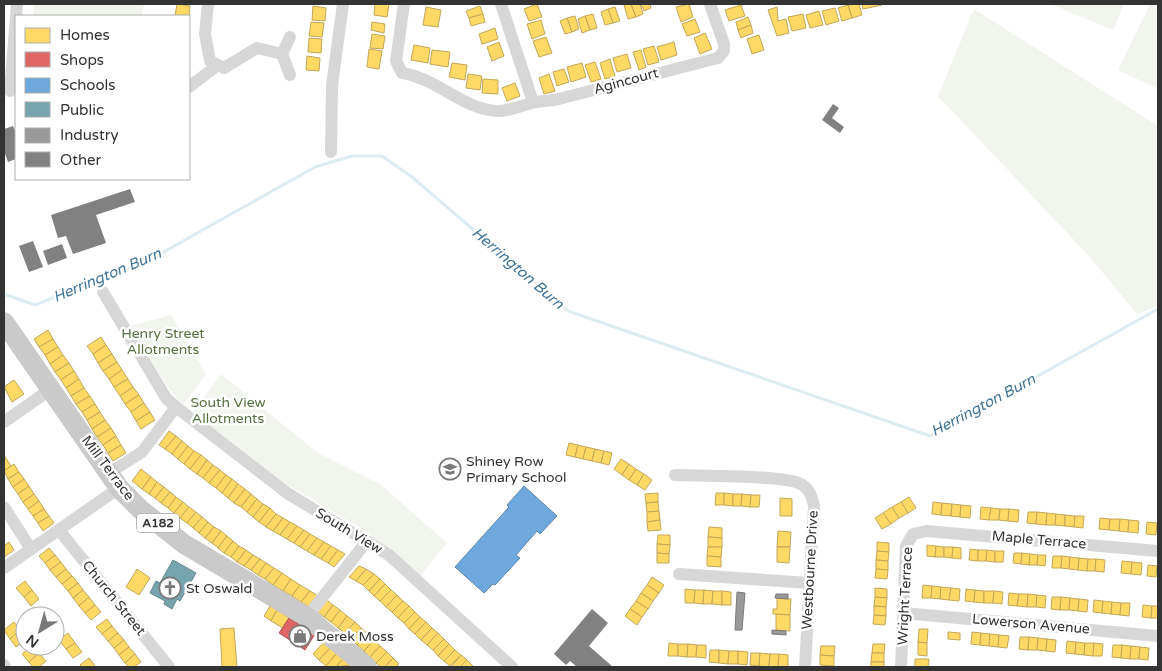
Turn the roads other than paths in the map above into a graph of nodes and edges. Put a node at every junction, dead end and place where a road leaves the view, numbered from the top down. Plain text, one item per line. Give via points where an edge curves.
1 (208, 4) edge
2 (343, 4) edge
3 (404, 4) edge
4 (501, 4) edge
5 (710, 4) edge
6 (15, 29) edge
7 (290, 37) dead end
8 (282, 54) junction
9 (218, 64) junction
10 (290, 75) dead end
11 (190, 86) edge
12 (10, 91) dead end
13 (533, 102) junction
14 (331, 152) dead end
15 (103, 292) dead end
16 (6, 327) edge
17 (51, 389) junction
18 (176, 407) junction
19 (4, 422) edge
20 (675, 475) dead end
21 (114, 481) junction
22 (4, 507) edge
23 (59, 530) junction
24 (920, 531) joint
25 (367, 541) junction
26 (31, 549) junction
27 (1158, 551) edge
28 (4, 568) edge
29 (679, 574) dead end
30 (809, 583) junction
31 (903, 613) junction
32 (307, 618) junction
33 (1158, 636) edge
34 (169, 667) edge
35 (367, 667) edge
36 (512, 667) edge
37 (804, 667) edge
38 (901, 667) edge

1 - 9 street via 205,34 210,61
2 - 14 street via 332,85
3 - 13 street, Agincourt via 396,61 402,73 426,79 474,106 498,111
4 - 13 street
5 - 13 street, Agincourt via 724,44 724,51 718,58 555,100
6 - 12 street
7 - 8 street
8 - 9 street via 256,48 224,68
8 - 10 street
9 - 11 street
15 - 18 street, South View via 166,398
16 - 17 main road, Mill Terrace / A182
17 - 19 street
17 - 21 main road, Mill Terrace / A182
18 - 21 street via 142,452
18 - 25 street, South View via 287,493
20 - 30 street, Westbourne Drive via 783,480 801,484 808,490 814,506
21 - 23 street
21 - 32 main road, Mill Terrace / A182 via 140,509 184,544
22 - 26 street
23 - 26 street
23 - 34 street, Church Street
24 - 27 street, Maple Terrace
24 - 31 street, Wright Terrace via 913,534 906,546
25 - 32 street
25 - 36 street, South View via 403,568
26 - 28 street
29 - 30 street
30 - 37 street, Westbourne Drive
31 - 33 street, Lowerson Avenue
31 - 38 street, Wright Terrace
32 - 35 main road, Mill Terrace / A182

